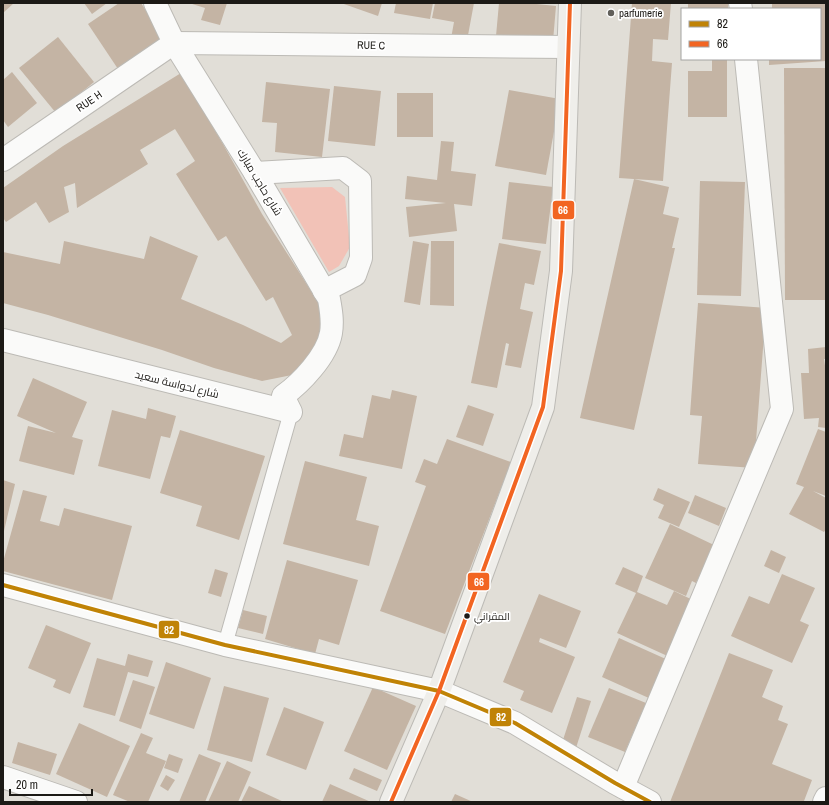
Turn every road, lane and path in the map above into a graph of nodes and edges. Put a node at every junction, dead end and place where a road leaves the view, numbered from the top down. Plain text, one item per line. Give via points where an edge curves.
1 (155, 3) edge
2 (570, 3) edge
3 (174, 43) junction
4 (568, 47) junction
5 (746, 60) edge
6 (3, 160) edge
7 (255, 173) junction
8 (324, 290) junction
9 (3, 340) edge
10 (291, 412) junction
11 (3, 585) edge
12 (225, 645) junction
13 (439, 691) junction
14 (3, 777) edge
15 (623, 787) junction
16 (826, 798) edge
17 (76, 802) edge
18 (390, 802) edge
19 (650, 802) edge
20 (824, 802) edge

1 - 3 street, شارع حاجب مبارك
2 - 4 main road
3 - 4 street, RUE C
3 - 6 street, RUE H
3 - 7 street, شارع حاجب مبارك
4 - 13 main road via 561,271 543,407
5 - 15 street via 782,409
7 - 8 street, شارع حاجب مبارك
7 - 8 street via 343,168 360,181 361,258 355,275
8 - 10 street, شارع حاجب مبارك via 329,299 331,334 314,366 296,387 283,396
9 - 10 street, شارع لحواسة سعيد
10 - 12 lane
11 - 12 street
12 - 13 street
13 - 15 street via 515,723
13 - 18 main road
14 - 17 street
15 - 19 street
16 - 20 street

